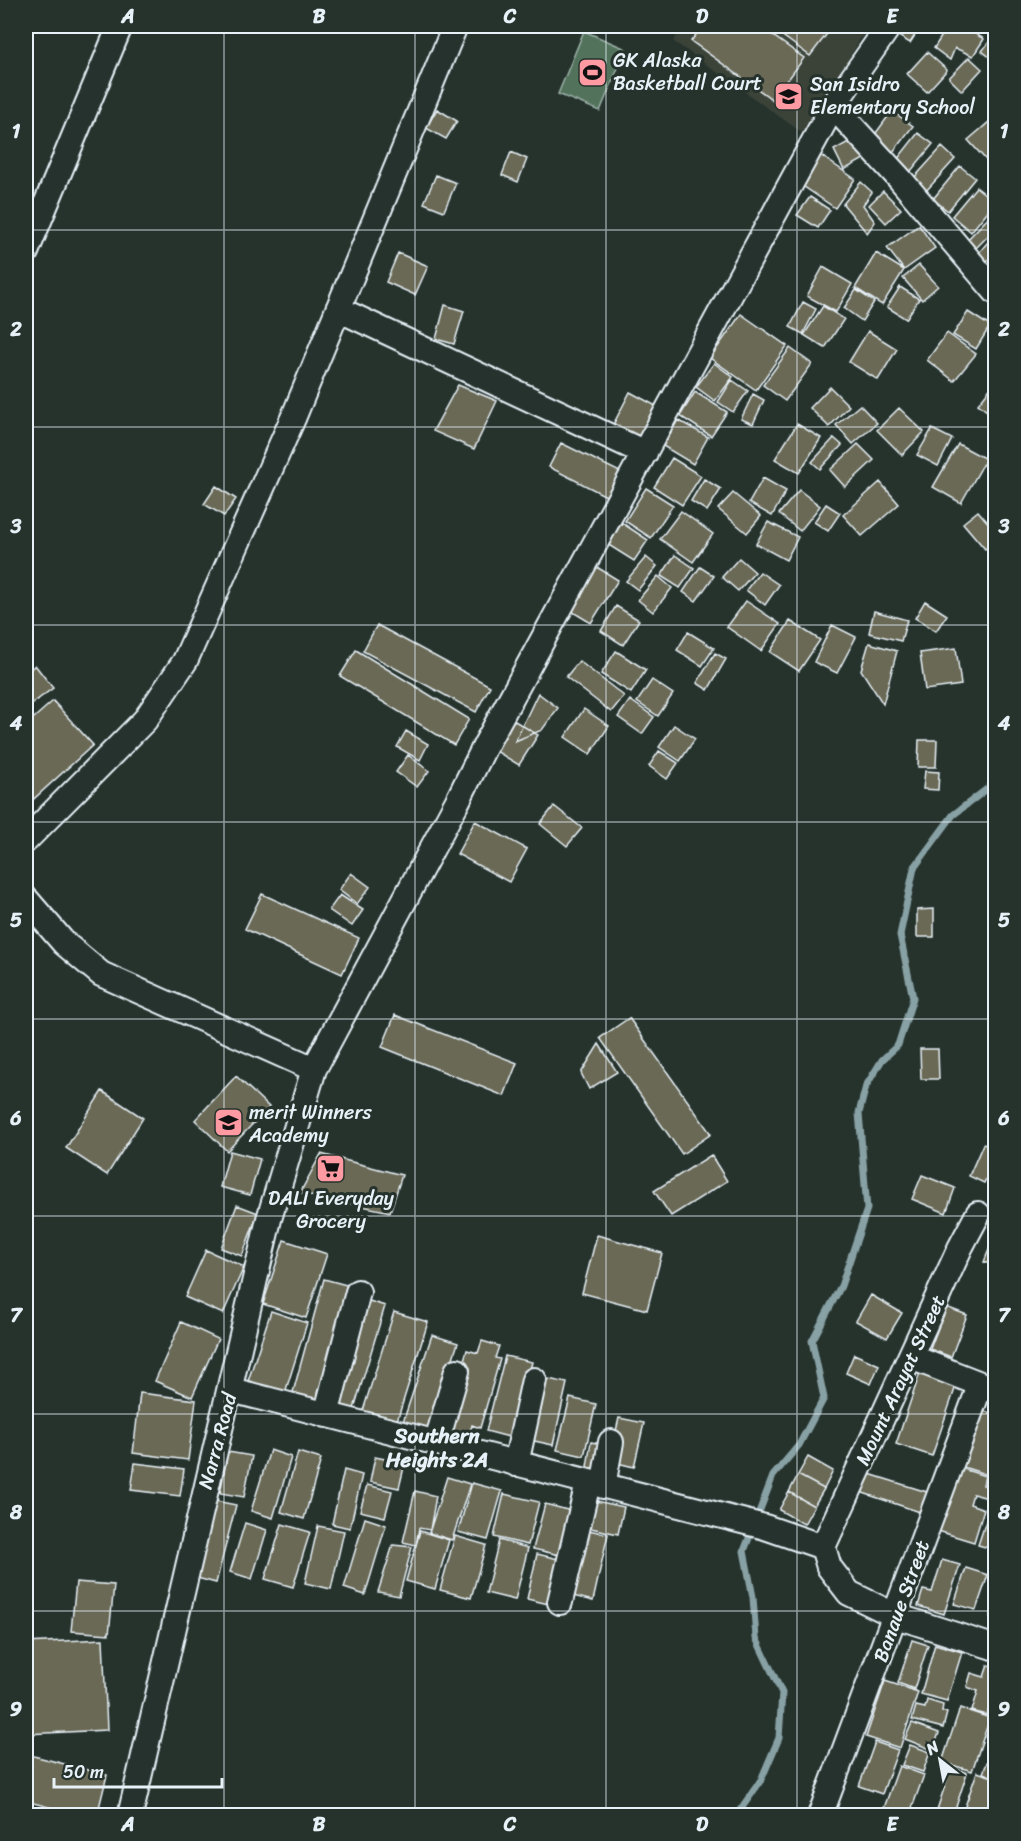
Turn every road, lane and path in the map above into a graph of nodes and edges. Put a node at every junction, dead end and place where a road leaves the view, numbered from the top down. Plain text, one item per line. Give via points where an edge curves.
1 (120, 26) edge
2 (455, 26) edge
3 (889, 26) edge
4 (833, 106) junction
5 (26, 252) edge
6 (996, 292) edge
7 (338, 309) junction
8 (645, 453) junction
9 (26, 840) edge
10 (26, 899) edge
11 (314, 1069) junction
12 (978, 1214) dead end
13 (358, 1292) dead end
14 (910, 1357) junction
15 (457, 1371) dead end
16 (534, 1380) dead end
17 (988, 1388) edge
18 (231, 1390) junction
19 (326, 1415) junction
20 (437, 1441) junction
21 (611, 1442) dead end
22 (516, 1464) junction
23 (596, 1484) junction
24 (824, 1547) junction
25 (560, 1602) dead end
26 (896, 1616) junction
27 (996, 1648) edge
28 (130, 1815) edge
29 (820, 1815) edge

1 - 5 street
2 - 7 street
3 - 4 street, Narra Road
4 - 6 street
4 - 8 street, Narra Road
7 - 8 street
7 - 9 street via 185,662 145,720
8 - 11 street, Narra Road
10 - 11 street via 64,944 101,974
11 - 18 street, Narra Road via 269,1219
12 - 14 street, Mount Arayat Street
13 - 19 street
14 - 17 street
14 - 24 street, Mount Arayat Street
15 - 20 street
16 - 22 street
17 - 26 street, Banaue Street
18 - 19 street
18 - 28 street, Narra Road via 204,1490
19 - 20 street
20 - 22 street
21 - 23 street
22 - 23 street
23 - 24 street via 765,1527
23 - 25 street
24 - 26 street via 829,1567 849,1593
26 - 27 street
26 - 29 street, Banaue Street

